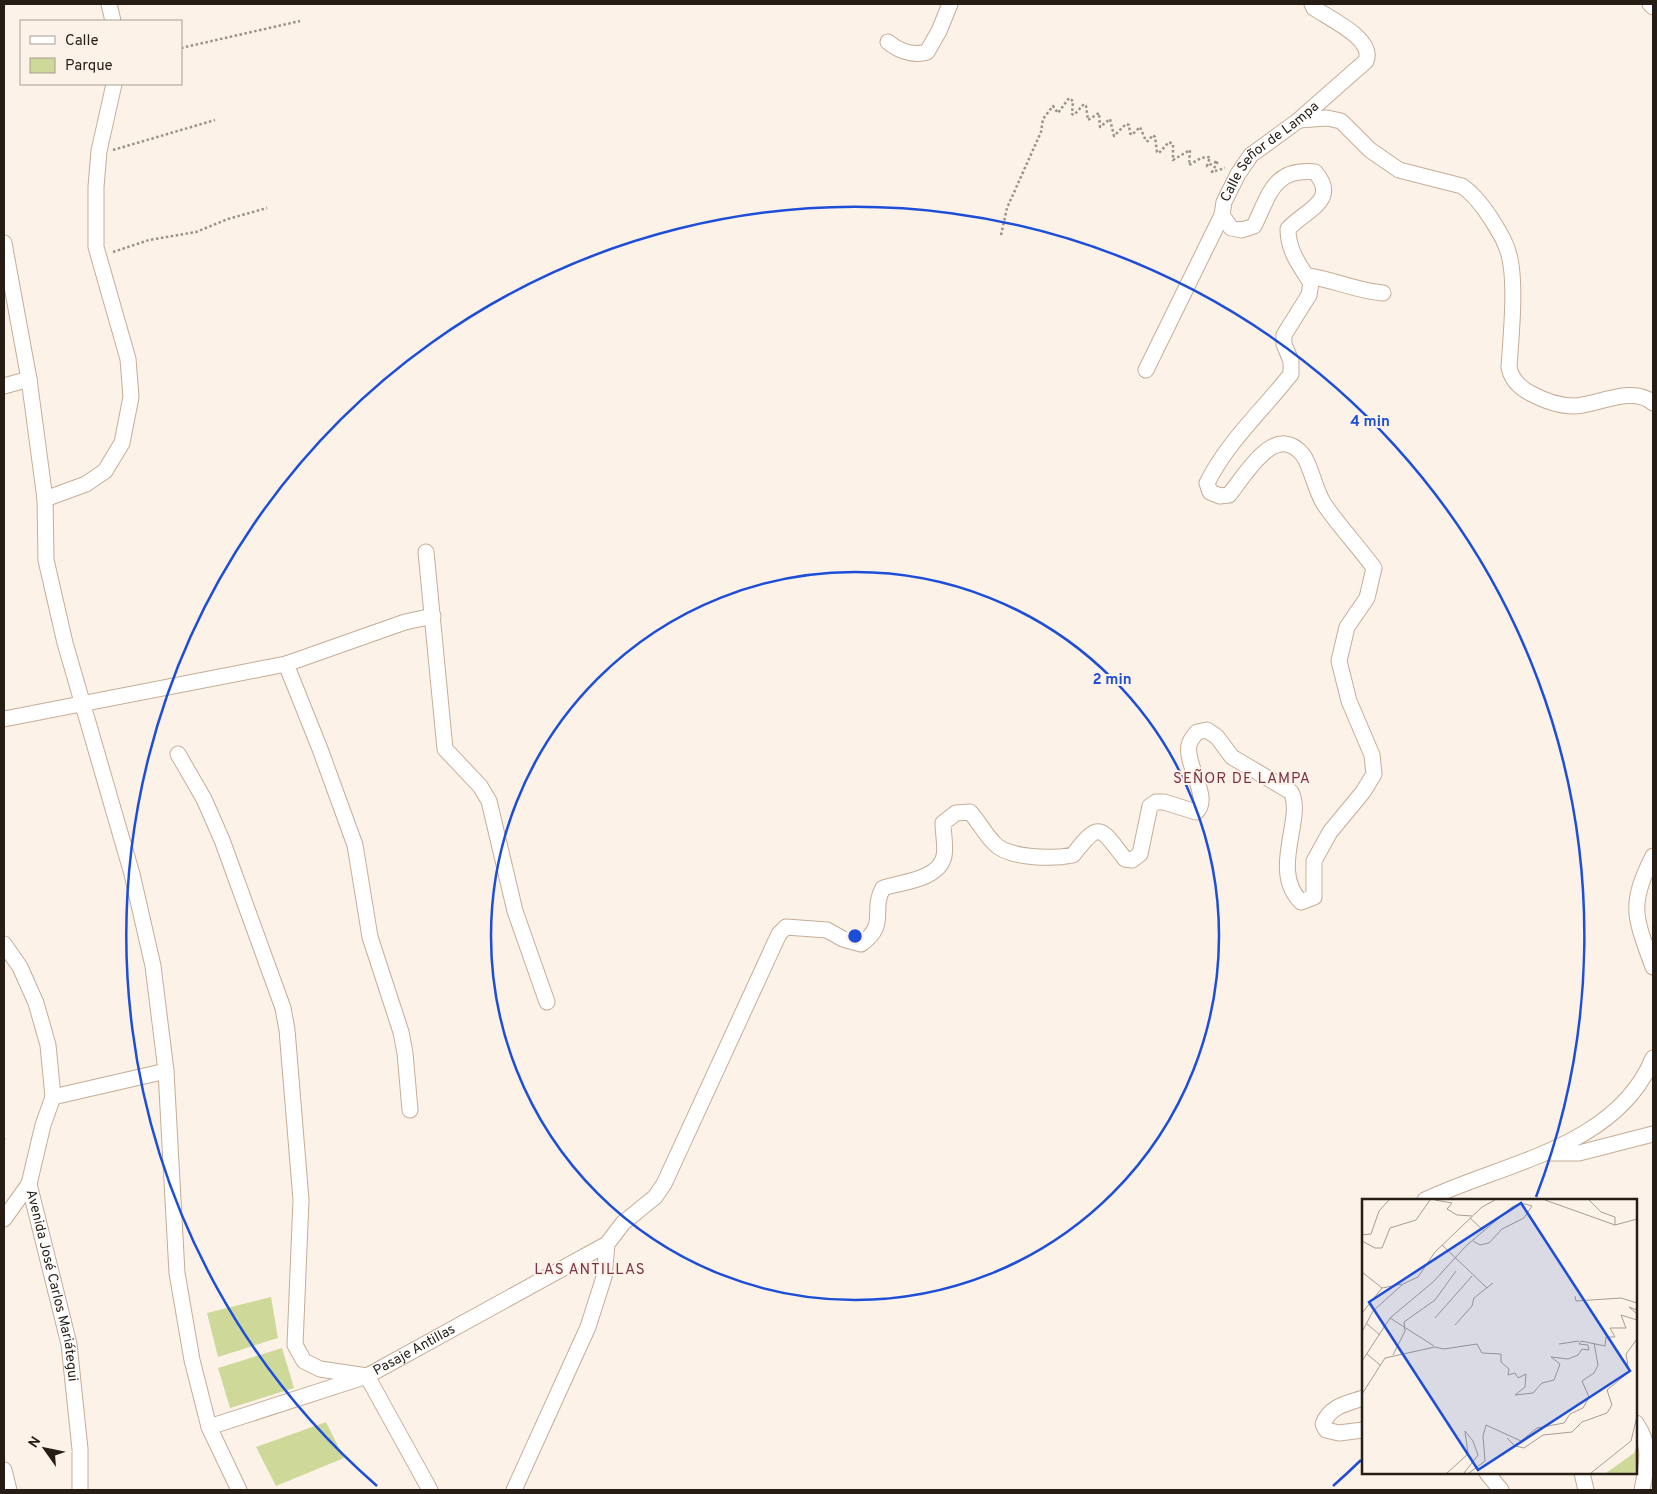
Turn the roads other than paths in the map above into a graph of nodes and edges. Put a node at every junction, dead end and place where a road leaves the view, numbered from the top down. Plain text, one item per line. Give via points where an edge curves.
1 (109, 4) edge
2 (950, 4) edge
3 (1312, 4) edge
4 (1650, 4) edge
5 (1653, 7) edge
6 (113, 20) edge
7 (888, 42) dead end
8 (114, 85) edge
9 (1299, 120) junction
10 (1222, 215) junction
11 (4, 243) edge
12 (1307, 276) junction
13 (1383, 294) dead end
14 (1146, 370) dead end
15 (29, 379) junction
16 (4, 386) edge
17 (1653, 403) edge
18 (45, 499) junction
19 (426, 552) dead end
20 (433, 616) junction
21 (286, 664) junction
22 (81, 703) junction
23 (4, 719) edge
24 (178, 754) dead end
25 (1653, 856) edge
26 (4, 944) edge
27 (1653, 967) edge
28 (547, 1002) dead end
29 (1653, 1058) edge
30 (166, 1071) junction
31 (53, 1097) junction
32 (410, 1110) dead end
33 (1653, 1134) edge
34 (1546, 1153) junction
35 (29, 1184) junction
36 (1427, 1199) edge
37 (4, 1219) edge
38 (607, 1244) junction
39 (367, 1376) junction
40 (1362, 1398) edge
41 (1637, 1424) edge
42 (209, 1427) junction
43 (1362, 1430) edge
44 (4, 1470) edge
45 (1488, 1474) edge
46 (1582, 1474) edge
47 (9, 1490) edge
48 (80, 1490) edge
49 (239, 1490) edge
50 (430, 1490) edge
51 (514, 1490) edge
52 (1501, 1490) edge
53 (1586, 1490) edge
54 (1642, 1490) edge

1 - 6 street
2 - 7 street via 940,31 927,52 904,51
3 - 9 street, Calle Señor de Lampa via 1362,40 1368,56
4 - 5 street
8 - 18 street via 99,151 95,219 98,258 128,359 131,397 122,443 105,471 86,484
9 - 10 street, Calle Señor de Lampa via 1251,155 1224,202
9 - 17 street via 1327,118 1341,121 1370,150 1399,170 1462,186 1483,206 1503,238 1510,258 1510,377 1524,390 1548,402 1574,406 1622,397 1640,397
10 - 12 street, Calle Señor de Lampa via 1231,228 1242,230 1254,226 1272,188 1287,174 1315,172 1324,182 1324,195 1315,209 1298,218 1288,229 1288,242
10 - 14 street
11 - 15 street
12 - 13 street
12 - 38 street via 1311,283 1309,295 1284,335 1291,374 1249,422 1207,483 1210,492 1229,495 1256,457 1270,448 1293,447 1304,456 1314,486 1325,505 1374,568 1367,598 1347,627 1339,661 1349,702 1372,754 1374,774 1330,832 1314,861 1314,897 1301,902 1292,892 1287,852 1295,801 1290,792 1232,757 1216,736 1207,730 1197,732 1189,743 1189,760 1203,800 1201,807 1196,812 1164,802 1150,806 1140,854 1132,860 1125,859 1105,833 1097,831 1090,834 1073,855 1058,858 1009,853 994,844 970,812 956,813 943,823 944,857 936,868 912,881 883,888 877,899 879,921 872,936 861,944 827,930 786,927 778,934 664,1184 623,1223
15 - 16 street
15 - 18 street
18 - 22 street via 46,560
19 - 20 street
20 - 21 street via 405,622
20 - 28 street via 445,749 480,786 489,802 515,911
21 - 22 street
21 - 32 street via 355,845 370,937 404,1046
22 - 23 street
22 - 30 street via 132,874 153,966
24 - 39 street via 204,799 222,840 283,1008 301,1200 295,1345 304,1361 320,1369
25 - 27 street via 1635,901 1640,930
26 - 31 street, Avenida José Carlos Mariátegui via 20,967 36,1003 48,1045
29 - 34 street via 1642,1083 1623,1102 1571,1141
30 - 31 street
30 - 42 street via 177,1273 192,1360
31 - 35 street, Avenida José Carlos Mariátegui
33 - 34 street via 1579,1153
34 - 36 street via 1456,1185
35 - 37 street
35 - 48 street, Avenida José Carlos Mariátegui via 69,1344 80,1449
38 - 39 street, Pasaje Antillas
38 - 51 street via 604,1277 588,1327
39 - 42 street, Pasaje Antillas
39 - 50 street
40 - 43 street via 1335,1408 1323,1424 1326,1430 1339,1433
41 - 54 street via 1645,1436 1647,1459
42 - 49 street
44 - 47 street
45 - 52 street
46 - 53 street

